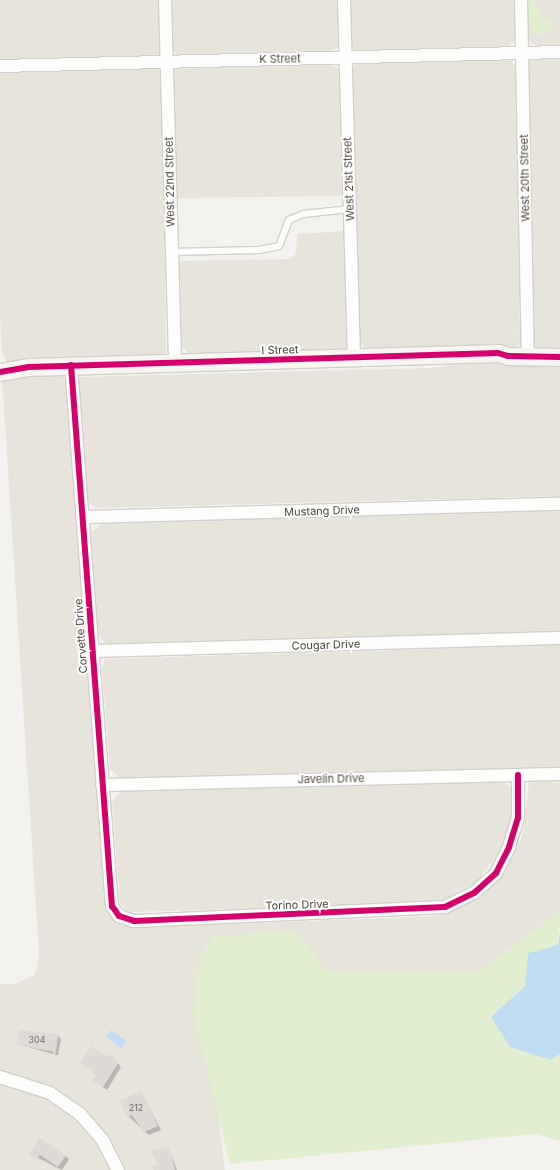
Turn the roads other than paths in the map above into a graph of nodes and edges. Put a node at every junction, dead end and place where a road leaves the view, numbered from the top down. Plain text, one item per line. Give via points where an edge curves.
1 (165, 0) edge
2 (344, 0) edge
3 (521, 0) edge
4 (560, 52) edge
5 (523, 53) junction
6 (345, 57) junction
7 (167, 61) junction
8 (0, 66) edge
9 (350, 209) junction
10 (171, 252) junction
11 (528, 356) junction
12 (354, 357) junction
13 (560, 357) edge
14 (175, 364) junction
15 (72, 365) junction
16 (0, 372) edge
17 (560, 504) edge
18 (84, 517) junction
19 (560, 638) edge
20 (92, 651) junction
21 (560, 774) edge
22 (518, 775) junction
23 (102, 785) junction
24 (112, 906) joint
25 (0, 1077) edge
26 (118, 1170) edge

1 - 7 street, West 22nd Street
2 - 6 street, West 21st Street
3 - 5 street, West 20th Street
4 - 5 street, K Street
5 - 6 street, K Street
5 - 11 street, West 20th Street
6 - 7 street, K Street
6 - 9 street, West 21st Street
7 - 8 street, K Street
7 - 10 street, West 22nd Street
9 - 10 lane via 303,214 289,220 279,246 259,250
9 - 12 street, West 21st Street
10 - 14 street, West 22nd Street
11 - 12 street, I Street via 498,353
11 - 13 street, I Street
12 - 14 street, I Street
14 - 15 street, I Street
15 - 16 street, I Street
15 - 18 street, Corvette Drive
17 - 18 street, Mustang Drive
18 - 20 street, Corvette Drive
19 - 20 street, Cougar Drive
20 - 23 street, Corvette Drive
21 - 22 street, Javelin Drive
22 - 23 street, Javelin Drive
22 - 24 street, Torino Drive via 518,818 509,847 496,873 474,893 445,907 134,921 119,916
23 - 24 street, Corvette Drive
25 - 26 street via 50,1093 80,1114 102,1139

